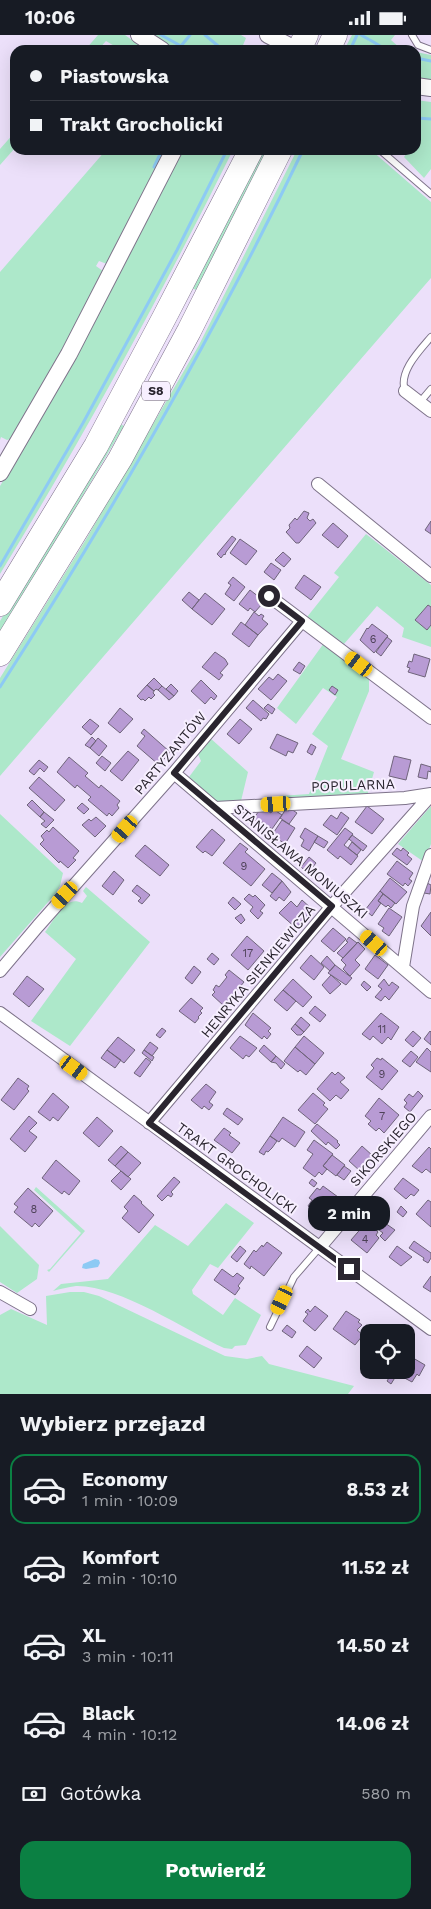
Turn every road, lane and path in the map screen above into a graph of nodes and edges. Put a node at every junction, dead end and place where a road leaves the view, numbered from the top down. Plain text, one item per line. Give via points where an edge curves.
1 (139, 35) edge
2 (268, 35) edge
3 (154, 45) edge
4 (288, 45) edge
5 (171, 155) edge
6 (248, 155) edge
7 (277, 155) edge
8 (386, 155) edge
9 (431, 194) edge
10 (431, 337) edge
11 (431, 389) edge
12 (404, 391) joint
13 (420, 402) junction
14 (431, 411) edge
15 (0, 473) edge
16 (318, 484) dead end
17 (431, 576) edge
18 (269, 596) dead end
19 (0, 604) edge
20 (302, 621) junction
21 (0, 654) edge
22 (431, 718) edge
23 (174, 773) junction
24 (431, 795) edge
25 (215, 808) junction
26 (431, 855) edge
27 (332, 906) junction
28 (403, 967) junction
29 (0, 971) edge
30 (431, 992) edge
31 (0, 1013) edge
32 (431, 1116) edge
33 (149, 1123) junction
34 (320, 1247) junction
35 (0, 1292) edge
36 (30, 1309) dead end
37 (270, 1327) dead end
38 (431, 1329) edge

1 - 3 street
2 - 4 street
5 - 15 street via 74,345
6 - 19 highway, S8 via 96,446
7 - 21 highway, S8 via 120,459
8 - 9 lane
10 - 12 lane via 410,364 404,379
11 - 13 lane
12 - 13 street
13 - 14 street
16 - 17 street
18 - 20 street
20 - 22 street
20 - 23 street, PARTYZANTÓW
23 - 25 street, STANISŁAWA MONIUSZKI
23 - 29 street, PARTYZANTÓW
24 - 25 street, POPULARNA
24 - 27 street, HENRYKA SIENKIEWICZA
25 - 27 street, STANISŁAWA MONIUSZKI
26 - 28 street via 414,906
27 - 28 street, STANISŁAWA MONIUSZKI
27 - 33 street, HENRYKA SIENKIEWICZA
28 - 30 street, STANISŁAWA MONIUSZKI
31 - 33 street, TRAKT GROCHOLICKI
32 - 34 street, SIKORSKIEGO
33 - 34 street, TRAKT GROCHOLICKI
34 - 37 lane via 294,1277
34 - 38 street, TRAKT GROCHOLICKI
35 - 36 street

